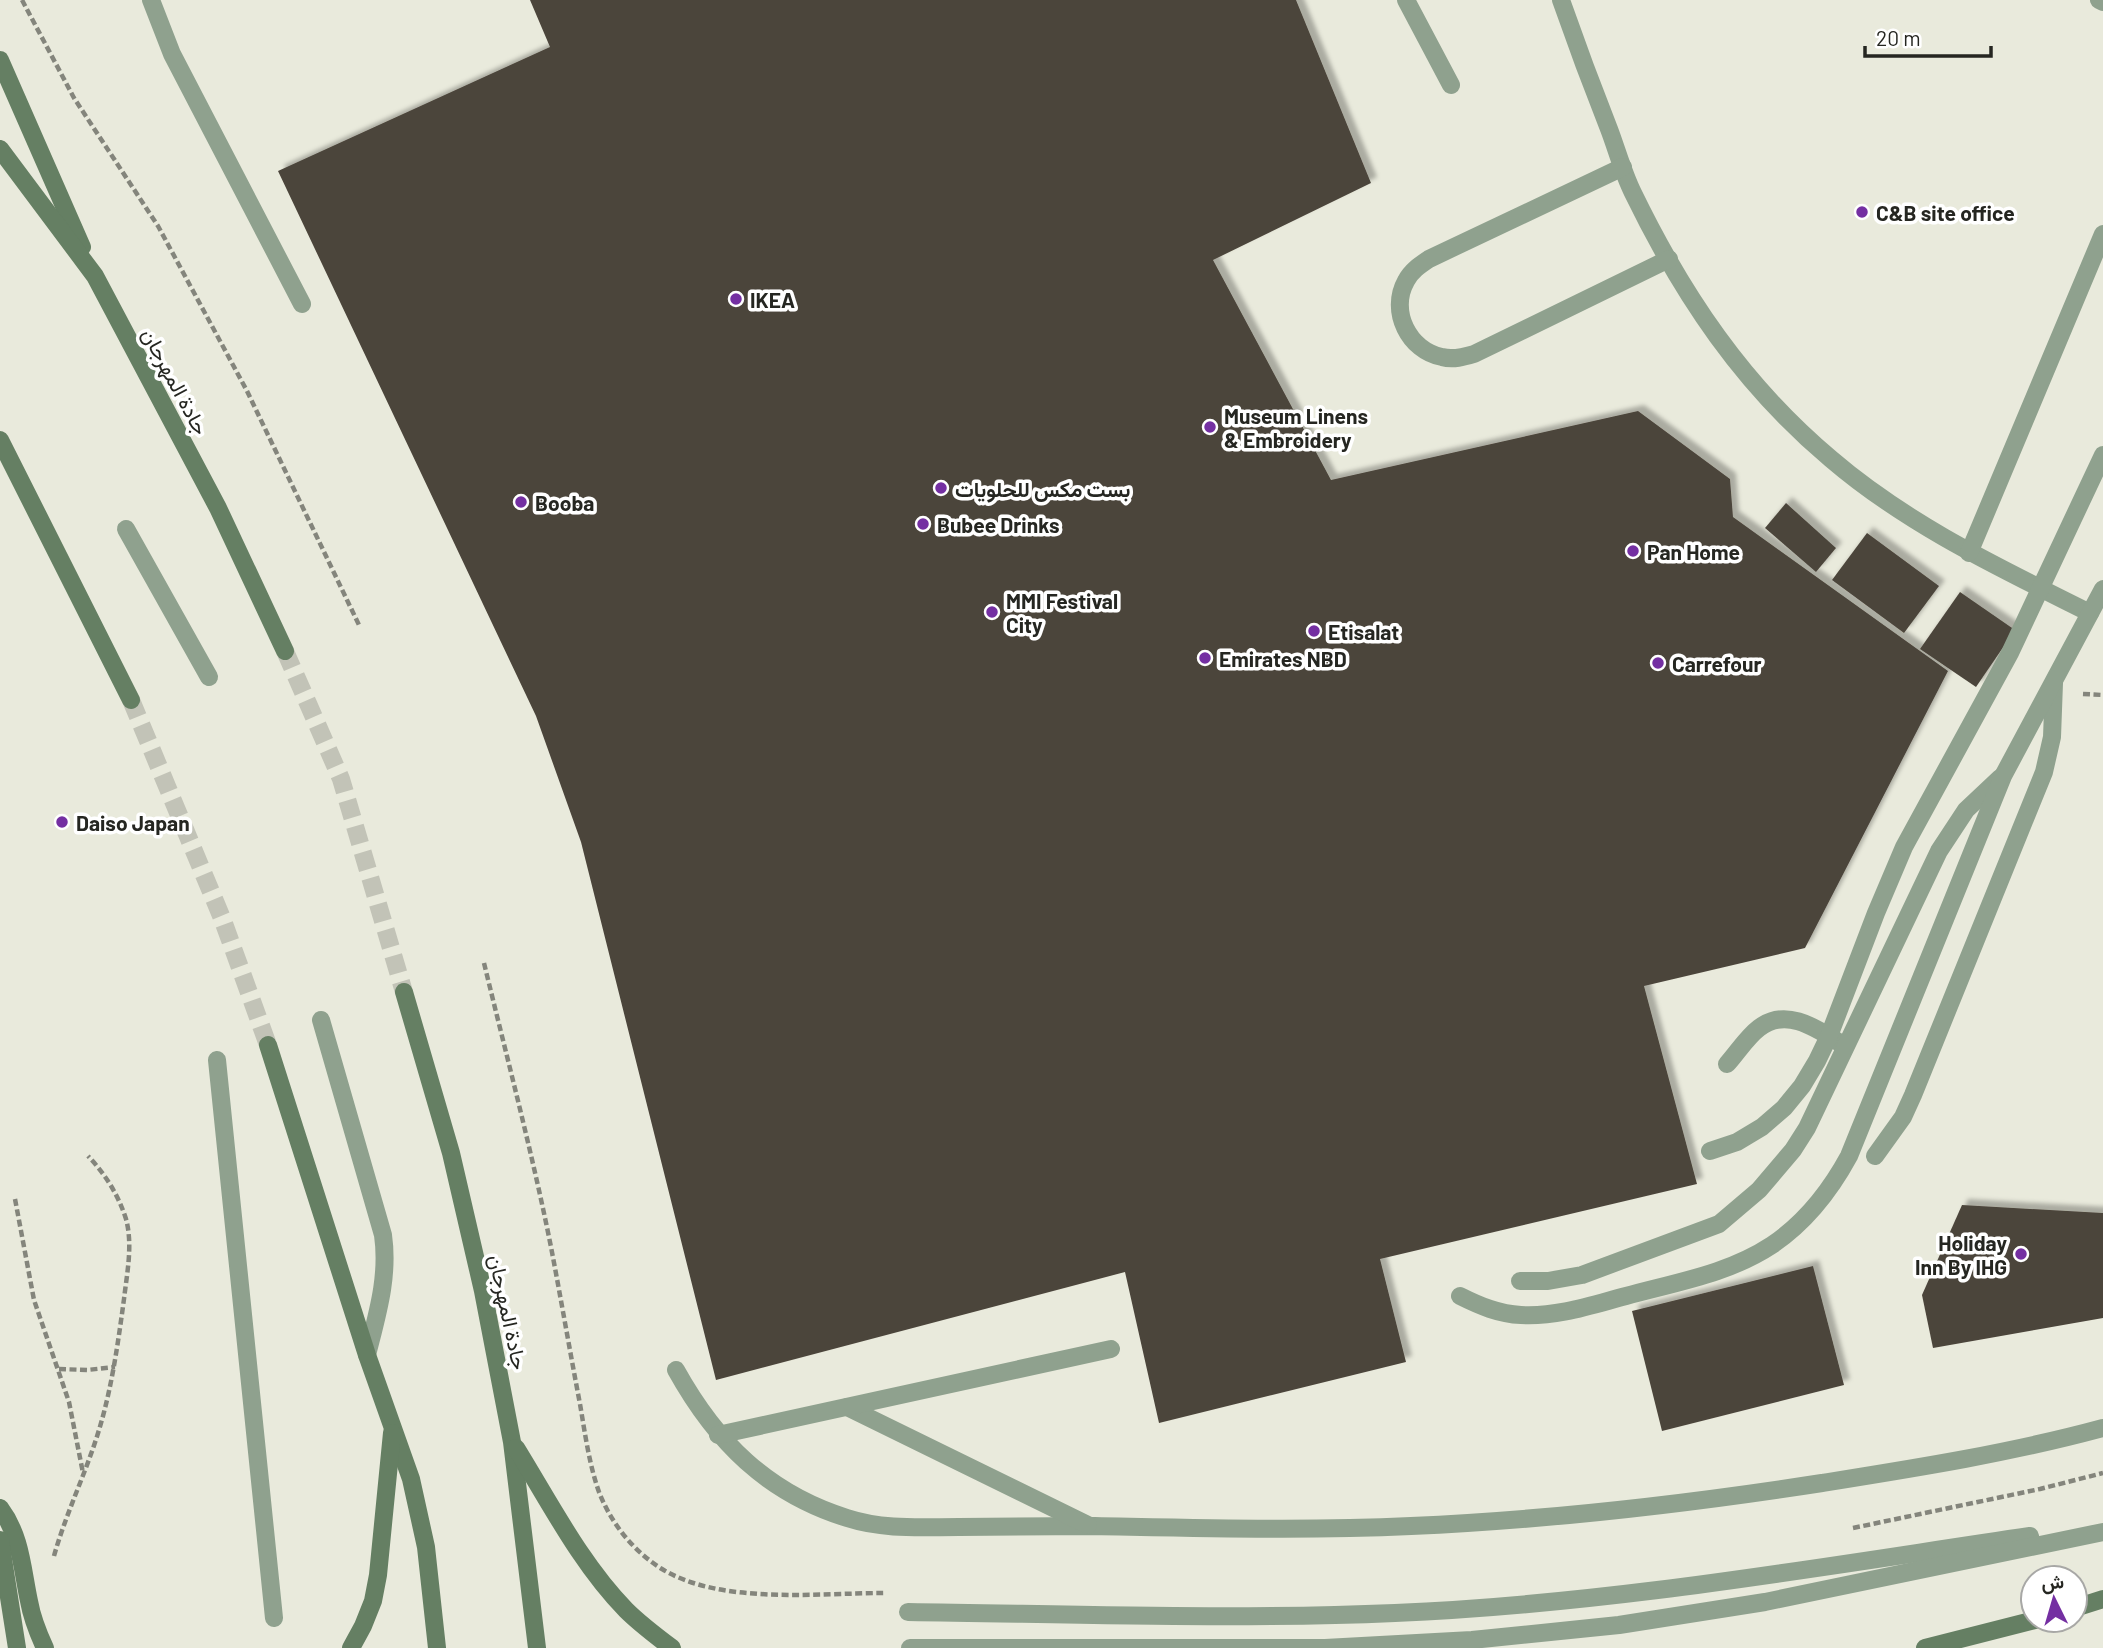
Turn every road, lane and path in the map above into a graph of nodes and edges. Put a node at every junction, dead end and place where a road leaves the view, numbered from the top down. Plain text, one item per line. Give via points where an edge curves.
1 (22, 0) edge
2 (151, 0) edge
3 (1406, 0) edge
4 (1560, 0) edge
5 (0, 60) edge
6 (1451, 85) dead end
7 (0, 149) edge
8 (1623, 167) junction
9 (2103, 234) edge
10 (2099, 256) edge
11 (1669, 259) junction
12 (95, 276) junction
13 (302, 304) dead end
14 (0, 440) edge
15 (2103, 455) edge
16 (126, 529) dead end
17 (1969, 553) junction
18 (2040, 588) junction
19 (2103, 589) edge
20 (2090, 613) junction
21 (359, 625) dead end
22 (285, 651) tunnel mouth
23 (209, 677) dead end
24 (2054, 679) junction
25 (131, 700) tunnel mouth
26 (2003, 776) junction
27 (484, 963) dead end
28 (404, 992) tunnel mouth
29 (321, 1020) dead end
30 (1829, 1036) junction
31 (268, 1045) tunnel mouth
32 (1846, 1046) junction
33 (217, 1060) dead end
34 (1727, 1064) dead end
35 (1710, 1151) dead end
36 (88, 1156) dead end
37 (1875, 1156) dead end
38 (15, 1199) dead end
39 (1520, 1281) dead end
40 (1461, 1296) dead end
41 (1111, 1349) dead end
42 (367, 1355) junction
43 (115, 1367) junction
44 (59, 1369) junction
45 (676, 1370) dead end
46 (847, 1407) junction
47 (392, 1426) junction
48 (2103, 1429) edge
49 (718, 1435) junction
50 (512, 1442) junction
51 (2103, 1473) edge
52 (84, 1476) junction
53 (0, 1508) edge
54 (2103, 1525) edge
55 (1091, 1526) junction
56 (1843, 1530) dead end
57 (2103, 1532) edge
58 (0, 1540) edge
59 (53, 1558) dead end
60 (897, 1592) dead end
61 (908, 1612) dead end
62 (274, 1618) dead end
63 (2019, 1624) edge
64 (17, 1648) edge
65 (45, 1648) edge
66 (351, 1648) edge
67 (437, 1648) edge
68 (537, 1648) edge
69 (672, 1648) edge
70 (910, 1648) edge
71 (1925, 1648) edge

1 - 21 path via 74,98 158,226 247,391
2 - 13 lane via 172,54
3 - 6 lane
4 - 8 lane
5 - 12 main road
7 - 12 main road, جادة المهرجان
8 - 11 lane
8 - 11 lane via 1416,268 1401,296 1399,312 1405,328 1413,342 1434,355 1458,358 1474,354
9 - 10 lane
10 - 17 lane
11 - 17 lane via 1726,351 1790,423 1877,494
12 - 22 main road, جادة المهرجان via 218,508
14 - 25 main road
15 - 18 lane
16 - 23 lane
17 - 18 lane
18 - 20 lane
18 - 30 lane via 2010,653 1904,847
19 - 20 lane
20 - 24 lane
24 - 26 lane
24 - 37 lane via 2052,737 2045,772 1913,1094
26 - 32 lane via 1966,810 1939,851
26 - 40 lane via 1849,1157 1835,1182 1797,1226 1749,1259 1723,1270 1561,1313 1499,1312
27 - 60 path via 551,1246 590,1455 599,1492 615,1524 662,1569 711,1589 759,1594
28 - 50 main road, جادة المهرجان via 451,1153
29 - 42 lane via 383,1236 383,1288
30 - 32 lane
30 - 34 lane via 1802,1021 1769,1023
30 - 35 lane via 1802,1086 1784,1108 1737,1142
31 - 42 main road
32 - 39 lane via 1793,1150 1759,1190 1719,1224 1582,1275
33 - 62 lane
36 - 43 path via 117,1195 130,1244
38 - 44 path via 34,1300
41 - 46 lane
42 - 47 main road
43 - 44 path
43 - 52 path
44 - 52 path
45 - 49 lane
46 - 49 lane
46 - 55 lane
47 - 66 main road via 378,1575 373,1601
47 - 67 main road via 420,1515
48 - 55 lane via 1887,1473 1570,1515 1384,1527
49 - 55 lane via 777,1486 848,1519 886,1527
50 - 68 main road, جادة المهرجان
50 - 69 main road via 606,1588
51 - 56 path
52 - 59 path
53 - 65 main road via 16,1535 29,1604
54 - 61 lane via 1708,1584 1552,1602 1281,1617
57 - 70 lane via 1765,1602 1619,1625 1472,1640 1325,1648
58 - 64 main road
63 - 71 main road

